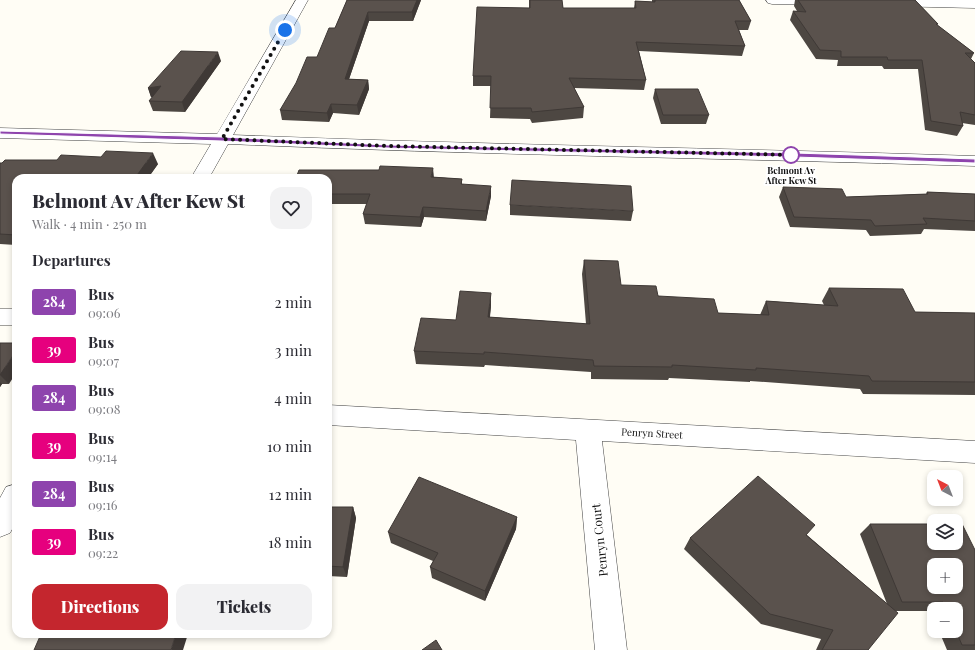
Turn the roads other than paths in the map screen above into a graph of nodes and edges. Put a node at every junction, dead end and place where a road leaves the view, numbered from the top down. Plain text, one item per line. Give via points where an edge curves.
1 (302, 0) edge
2 (772, 0) edge
3 (834, 1) edge
4 (873, 2) edge
5 (957, 2) edge
6 (972, 9) edge
7 (0, 133) edge
8 (222, 139) junction
9 (975, 161) edge
10 (202, 174) edge
11 (0, 317) edge
12 (12, 318) edge
13 (332, 415) edge
14 (588, 429) junction
15 (975, 452) edge
16 (12, 503) edge
17 (0, 524) edge
18 (611, 650) edge

1 - 8 street
2 - 3 street
4 - 5 street
5 - 6 street
7 - 8 street
8 - 9 street via 388,146
8 - 10 street
11 - 12 street
13 - 14 street, Penryn Street
14 - 15 street, Penryn Street
14 - 18 street, Penryn Court
16 - 17 street

